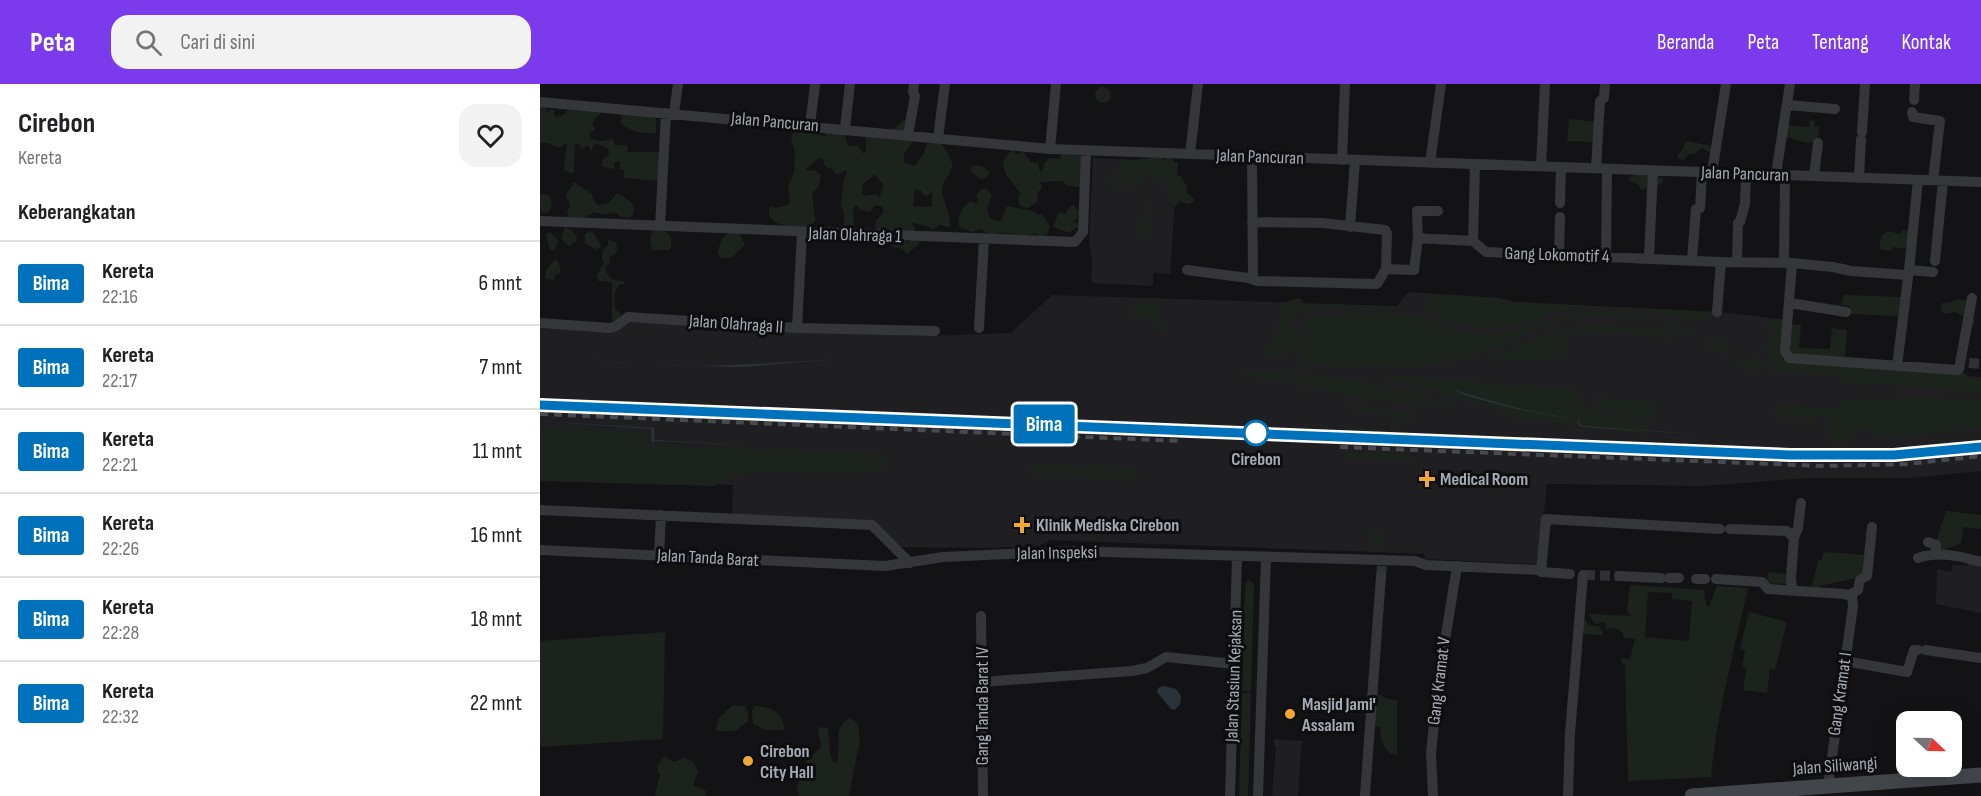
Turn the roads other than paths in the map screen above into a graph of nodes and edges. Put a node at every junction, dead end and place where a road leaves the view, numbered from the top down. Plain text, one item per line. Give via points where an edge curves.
1 (678, 84) edge
2 (850, 84) edge
3 (914, 84) edge
4 (945, 84) edge
5 (1056, 84) edge
6 (1198, 84) edge
7 (1346, 84) edge
8 (1441, 84) edge
9 (1545, 84) edge
10 (1605, 84) edge
11 (1726, 84) edge
12 (1790, 84) edge
13 (1865, 84) edge
14 (1915, 84) edge
15 (814, 85) edge
16 (1914, 100) dead end
17 (540, 102) edge
18 (1787, 105) junction
19 (1834, 109) dead end
20 (1912, 112) dead end
21 (670, 113) junction
22 (810, 125) junction
23 (845, 128) junction
24 (908, 135) junction
25 (938, 138) junction
26 (1818, 143) dead end
27 (1050, 148) junction
28 (1086, 150) junction
29 (1190, 154) junction
30 (1252, 157) junction
31 (1342, 160) junction
32 (1355, 160) junction
33 (1430, 163) junction
34 (1474, 164) junction
35 (1541, 166) junction
36 (1561, 167) junction
37 (1602, 169) junction
38 (1653, 171) junction
39 (1707, 173) junction
40 (1746, 174) junction
41 (1781, 175) junction
42 (1814, 176) junction
43 (1859, 178) junction
44 (1918, 180) junction
45 (1938, 181) junction
46 (1981, 182) edge
47 (1560, 203) dead end
48 (1438, 211) dead end
49 (1560, 217) dead end
50 (540, 221) edge
51 (1252, 222) junction
52 (660, 226) junction
53 (1350, 227) junction
54 (802, 233) junction
55 (984, 239) junction
56 (1418, 240) junction
57 (1473, 241) junction
58 (1559, 255) junction
59 (1606, 257) junction
60 (1649, 258) junction
61 (1692, 260) junction
62 (1721, 262) junction
63 (1737, 262) junction
64 (1788, 262) junction
65 (1386, 269) junction
66 (1187, 270) dead end
67 (1908, 273) junction
68 (1253, 279) junction
69 (1972, 298) dead end
70 (1790, 303) junction
71 (1717, 312) dead end
72 (1846, 312) dead end
73 (540, 323) edge
74 (797, 328) junction
75 (979, 328) dead end
76 (935, 332) dead end
77 (1897, 366) junction
78 (1801, 503) dead end
79 (540, 510) edge
80 (661, 515) junction
81 (1872, 526) dead end
82 (1794, 538) junction
83 (1929, 543) dead end
84 (540, 550) edge
85 (1936, 554) junction
86 (659, 555) junction
87 (1238, 556) junction
88 (1266, 557) junction
89 (1918, 558) dead end
90 (1981, 562) edge
91 (910, 563) junction
92 (877, 566) joint
93 (1457, 566) junction
94 (1382, 568) junction
95 (1541, 572) junction
96 (1619, 576) tunnel mouth
97 (1670, 578) dead end
98 (1705, 579) dead end
99 (1792, 590) junction
100 (1851, 598) junction
101 (981, 616) dead end
102 (1981, 658) edge
103 (1845, 661) junction
104 (1234, 664) junction
105 (981, 682) junction
106 (1981, 775) edge
107 (1828, 786) junction
108 (1365, 795) edge
109 (983, 796) edge
110 (1230, 796) edge
111 (1258, 796) edge
112 (1433, 796) edge
113 (1568, 796) edge
114 (1692, 796) edge

1 - 21 street
2 - 23 street
3 - 24 street
4 - 25 street
5 - 27 street
6 - 29 street
7 - 31 street
8 - 33 street
9 - 35 street
10 - 37 street via 1600,101
11 - 39 street
12 - 18 street
13 - 43 street
14 - 16 street
15 - 22 street
17 - 21 street, Jalan Pancuran
18 - 19 street
18 - 41 street
20 - 45 street via 1913,117 1940,121
21 - 22 street, Jalan Pancuran
21 - 52 street
22 - 23 street, Jalan Pancuran
23 - 24 street, Jalan Pancuran
24 - 25 street, Jalan Pancuran
25 - 27 street, Jalan Pancuran
26 - 42 street
27 - 28 street, Jalan Pancuran
28 - 29 street, Jalan Pancuran
28 - 55 street, Jalan Olahraga 1 via 1083,232 1075,242
29 - 30 street, Jalan Pancuran
30 - 31 street, Jalan Pancuran
30 - 51 street
31 - 32 street, Jalan Pancuran
32 - 33 street, Jalan Pancuran
32 - 53 street
33 - 34 street, Jalan Pancuran
34 - 35 street, Jalan Pancuran
34 - 57 street
35 - 36 street, Jalan Pancuran
36 - 37 street, Jalan Pancuran
36 - 47 street
37 - 38 street, Jalan Pancuran
37 - 59 street
38 - 39 street, Jalan Pancuran
38 - 60 street
39 - 40 street, Jalan Pancuran
39 - 61 street via 1700,208 1696,209
40 - 41 street, Jalan Pancuran
40 - 63 street
41 - 42 street, Jalan Pancuran
41 - 64 street
42 - 43 street, Jalan Pancuran
43 - 44 street, Jalan Pancuran
44 - 45 street, Jalan Pancuran
44 - 67 street
45 - 46 street, Jalan Pancuran
45 - 67 street, Gang Lokomotif 4 via 1934,267
48 - 56 street via 1418,212
49 - 58 street
50 - 52 street, Jalan Olahraga 1
51 - 53 street
51 - 68 street
52 - 54 street, Jalan Olahraga 1
53 - 65 street via 1386,231
54 - 55 street, Jalan Olahraga 1
54 - 74 street
55 - 75 street
56 - 57 street
56 - 65 street via 1414,270
57 - 58 street, Gang Lokomotif 4 via 1488,252
58 - 59 street, Gang Lokomotif 4
59 - 60 street, Gang Lokomotif 4
60 - 61 street, Gang Lokomotif 4
61 - 62 street, Gang Lokomotif 4
62 - 63 street, Gang Lokomotif 4
62 - 71 street
63 - 64 street, Gang Lokomotif 4
64 - 67 street, Gang Lokomotif 4 via 1851,271
64 - 70 street
65 - 68 street via 1377,284
66 - 68 street
67 - 77 street
69 - 77 street via 1965,363 1959,369
70 - 72 street
70 - 77 street via 1785,351 1789,358
73 - 74 street, Jalan Olahraga II via 610,328 628,317
74 - 76 street, Jalan Olahraga II
78 - 82 street
79 - 80 street
80 - 86 street
80 - 91 street via 872,525
81 - 100 street via 1867,576 1860,580
82 - 95 street via 1787,531 1546,519
82 - 99 street
83 - 85 street via 1936,545
84 - 86 street, Jalan Tanda Barat
85 - 89 street
85 - 90 street
86 - 92 street, Jalan Tanda Barat
87 - 88 street, Jalan Inspeksi
87 - 91 street, Jalan Inspeksi via 1070,551 943,557
87 - 104 street, Jalan Stasiun Kejaksan
88 - 94 street, Jalan Inspeksi
88 - 111 street, Jalan Stasiun Kejaksan
91 - 92 street, Jalan Inspeksi
93 - 94 street, Jalan Inspeksi via 1415,561
93 - 95 street, Jalan Inspeksi
93 - 112 street, Gang Kramat V via 1439,673 1431,753
94 - 108 street
95 - 113 street, Jalan Inspeksi via 1579,575
96 - 97 street
98 - 99 street via 1762,582
99 - 100 street
100 - 103 street, Gang Kramat I
101 - 105 street, Gang Tanda Barat IV
102 - 103 street via 1914,650 1907,672
103 - 107 street, Gang Kramat I
104 - 105 street via 1166,657 1132,671
104 - 110 street, Jalan Stasiun Kejaksan
105 - 109 street, Gang Tanda Barat IV
106 - 107 main road, Jalan Siliwangi
107 - 114 main road, Jalan Siliwangi

